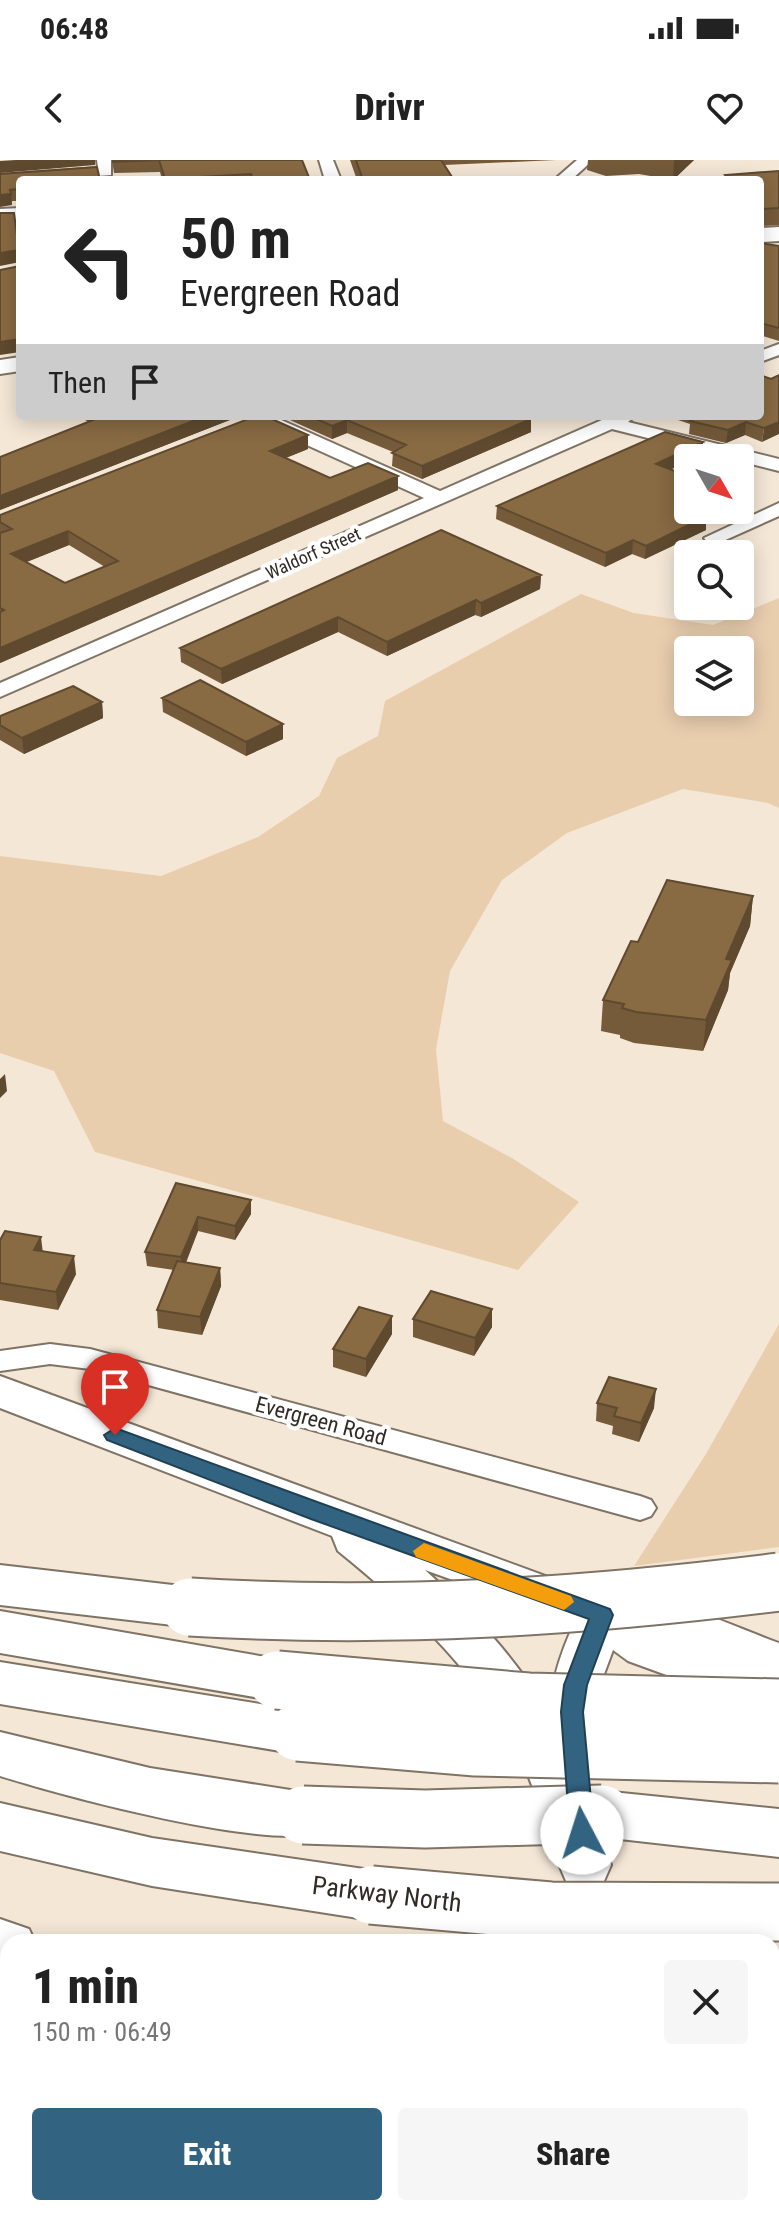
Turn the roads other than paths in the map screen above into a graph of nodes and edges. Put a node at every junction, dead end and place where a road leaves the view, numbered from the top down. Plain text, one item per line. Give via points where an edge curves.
1 (104, 160) edge
2 (586, 160) edge
3 (45, 176) edge
4 (567, 176) edge
5 (259, 420) edge
6 (618, 420) edge
7 (779, 465) edge
8 (440, 498) junction
9 (779, 509) edge
10 (714, 538) dead end
11 (0, 691) edge
12 (0, 1361) edge
13 (0, 1391) edge
14 (640, 1508) dead end
15 (319, 1513) junction
16 (779, 1582) edge
17 (0, 1585) edge
18 (602, 1615) junction
19 (0, 1632) edge
20 (779, 1663) edge
21 (0, 1683) edge
22 (779, 1697) edge
23 (779, 1708) edge
24 (0, 1754) edge
25 (779, 1754) edge
26 (779, 1807) edge
27 (0, 1827) edge
28 (779, 1833) edge
29 (594, 1839) junction
30 (779, 1912) edge
31 (595, 1934) edge

1 - 3 street via 106,172
2 - 4 street
5 - 8 street
6 - 7 street
6 - 8 street, Waldorf Street
8 - 11 street, Waldorf Street
9 - 10 street
12 - 14 street, Evergreen Road via 50,1354 90,1359
13 - 15 main road
15 - 18 main road
15 - 29 main road via 430,1599 488,1662
16 - 17 main road, bridge via 625,1601 384,1615 190,1607
18 - 20 main road via 660,1619
18 - 22 main road via 645,1648
18 - 29 main road via 575,1685 572,1712
19 - 23 main road, bridge via 277,1680 475,1702 657,1710
21 - 25 main road, bridge via 298,1732 476,1747
24 - 29 main road, bridge via 166,1795 303,1815 425,1819
26 - 29 main road
27 - 30 main road, Parkway North, bridge via 152,1862 371,1895 550,1911
28 - 29 main road
29 - 31 main road

